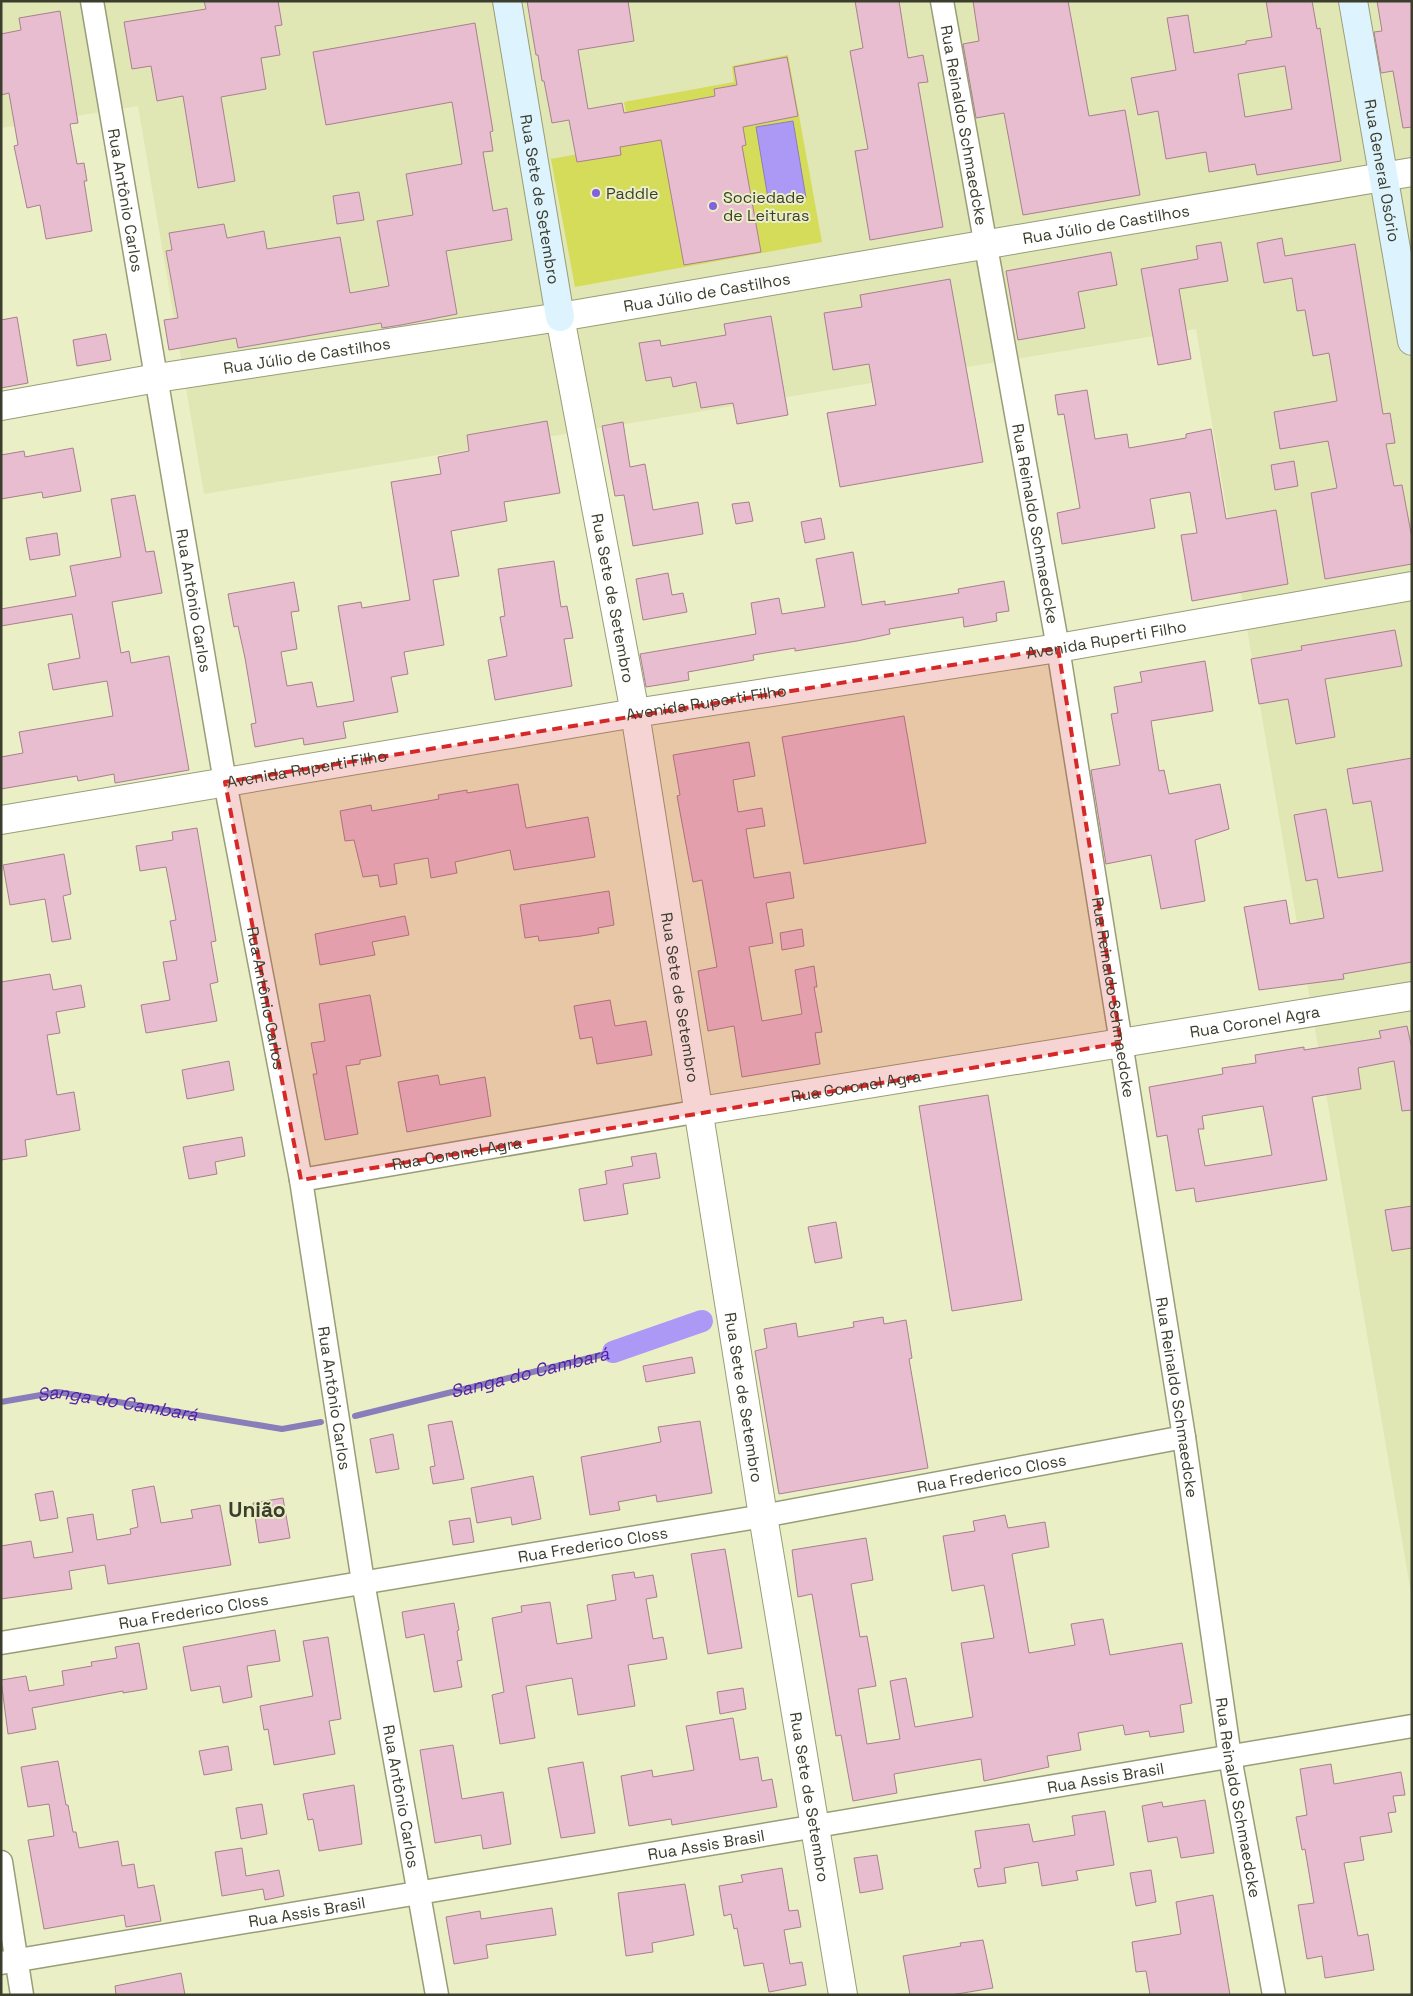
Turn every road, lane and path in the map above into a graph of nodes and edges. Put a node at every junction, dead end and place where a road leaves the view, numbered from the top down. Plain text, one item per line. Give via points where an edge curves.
1 (92, 1) edge
2 (507, 1) edge
3 (942, 1) edge
4 (1353, 1) edge
5 (1412, 172) edge
6 (1384, 176) junction
7 (986, 243) junction
8 (560, 318) junction
9 (1412, 341) edge
10 (157, 378) junction
11 (1, 406) edge
12 (1412, 586) edge
13 (1058, 648) junction
14 (636, 713) junction
15 (225, 782) junction
16 (1, 820) edge
17 (1412, 996) edge
18 (1121, 1043) junction
19 (700, 1111) junction
20 (300, 1180) junction
21 (1184, 1437) junction
22 (763, 1516) junction
23 (363, 1582) junction
24 (1, 1643) edge
25 (1412, 1726) edge
26 (1230, 1757) junction
27 (816, 1826) junction
28 (1, 1862) edge
29 (419, 1894) junction
30 (9, 1962) edge
31 (22, 1995) edge
32 (438, 1995) edge
33 (843, 1995) edge
34 (1274, 1995) edge

1 - 10 street, Rua Antônio Carlos
2 - 8 main road, Rua Sete de Setembro
3 - 7 street, Rua Reinaldo Schmaedcke
4 - 6 main road, Rua General Osório
5 - 6 street, Rua Júlio de Castilhos
6 - 7 street, Rua Júlio de Castilhos
6 - 9 main road, Rua General Osório
7 - 8 street, Rua Júlio de Castilhos
7 - 13 street, Rua Reinaldo Schmaedcke
8 - 10 street, Rua Júlio de Castilhos
8 - 14 street, Rua Sete de Setembro
10 - 11 street, Rua Júlio de Castilhos
10 - 15 street, Rua Antônio Carlos
12 - 13 street, Avenida Ruperti Filho
13 - 14 street, Avenida Ruperti Filho
13 - 18 street, Rua Reinaldo Schmaedcke
14 - 15 street, Avenida Ruperti Filho
14 - 19 street, Rua Sete de Setembro
15 - 16 street, Avenida Ruperti Filho
15 - 20 street, Rua Antônio Carlos
17 - 18 street, Rua Coronel Agra
18 - 19 street, Rua Coronel Agra
18 - 21 street, Rua Reinaldo Schmaedcke
19 - 20 street, Rua Coronel Agra
19 - 22 street, Rua Sete de Setembro
20 - 23 street, Rua Antônio Carlos
21 - 22 street, Rua Frederico Closs
21 - 26 street, Rua Reinaldo Schmaedcke
22 - 23 street, Rua Frederico Closs
22 - 27 street, Rua Sete de Setembro
23 - 24 street, Rua Frederico Closs
23 - 29 street, Rua Antônio Carlos
25 - 26 street, Rua Assis Brasil
26 - 27 street, Rua Assis Brasil
26 - 34 street, Rua Reinaldo Schmaedcke
27 - 29 street, Rua Assis Brasil
27 - 33 street, Rua Sete de Setembro
28 - 30 street
29 - 30 street, Rua Assis Brasil
29 - 32 street, Rua Antônio Carlos
30 - 31 street

